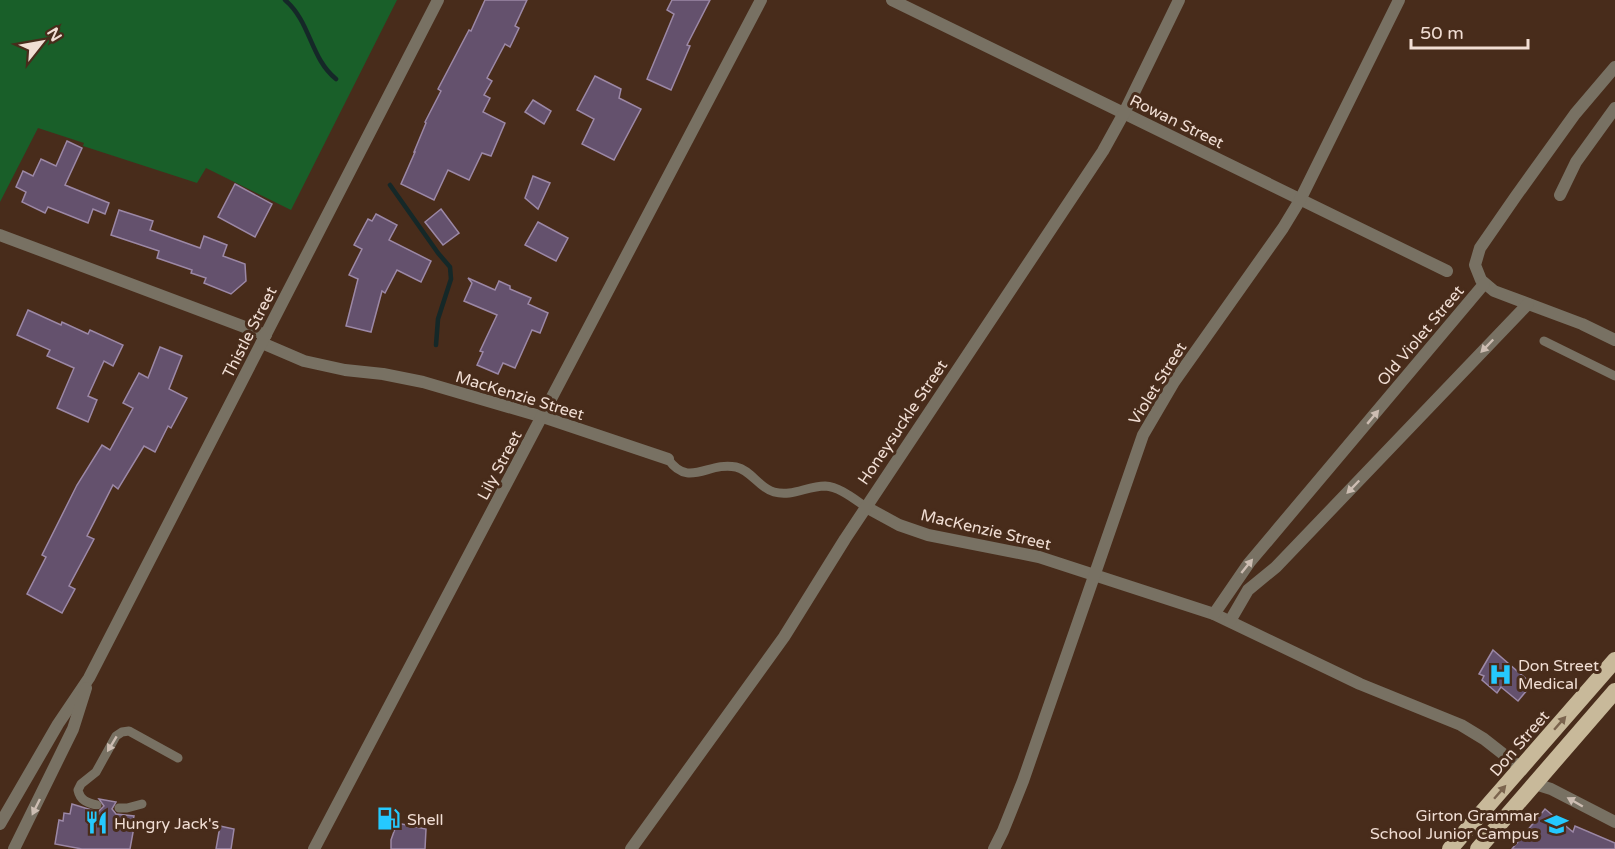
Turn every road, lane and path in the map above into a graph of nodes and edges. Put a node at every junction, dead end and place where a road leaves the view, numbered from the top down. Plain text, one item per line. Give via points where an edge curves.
1 (438, 0) edge
2 (761, 0) edge
3 (892, 0) edge
4 (1179, 0) edge
5 (1399, 0) edge
6 (1615, 67) edge
7 (1615, 108) edge
8 (1124, 113) junction
9 (1560, 195) dead end
10 (1300, 200) junction
11 (0, 235) edge
12 (1448, 271) dead end
13 (1484, 284) junction
14 (1528, 304) junction
15 (264, 339) junction
16 (1615, 340) edge
17 (1544, 341) dead end
18 (1615, 376) edge
19 (543, 417) junction
20 (668, 459) joint
21 (866, 507) junction
22 (1095, 576) junction
23 (1214, 614) junction
24 (1230, 621) junction
25 (1615, 660) edge
26 (89, 678) junction
27 (1615, 692) edge
28 (178, 758) dead end
29 (1521, 768) junction
30 (1538, 780) junction
31 (142, 804) dead end
32 (97, 805) dead end
33 (119, 808) dead end
34 (1484, 811) junction
35 (1615, 822) edge
36 (0, 824) edge
37 (1500, 824) junction
38 (14, 849) edge
39 (315, 849) edge
40 (631, 849) edge
41 (994, 849) edge
42 (1450, 849) edge
43 (1478, 849) edge

1 - 15 street, Thistle Street
2 - 19 street, Lily Street
3 - 8 street, Rowan Street
4 - 8 street, Honeysuckle Street
5 - 10 street, Violet Street
6 - 13 street, Old Violet Street via 1561,133 1479,248 1475,268
7 - 9 street via 1576,162
8 - 10 street, Rowan Street
8 - 21 street, Honeysuckle Street
10 - 12 street, Rowan Street
10 - 22 street, Violet Street via 1152,417
11 - 15 street, MacKenzie Street
13 - 14 street
23 -> 13 street, Old Violet Street via 1249,563
14 - 16 street
14 -> 24 street via 1276,567 1248,590
15 - 19 street, MacKenzie Street via 287,355 312,364 401,377
15 - 26 street, Thistle Street
17 - 18 lane
19 - 20 street, MacKenzie Street
19 - 39 street, Lily Street
20 - 21 lane, MacKenzie Street via 685,474 721,466 740,468 776,493 831,487
21 - 22 street, MacKenzie Street via 928,536 1021,552
21 - 40 street, Honeysuckle Street via 784,637
22 - 23 street, MacKenzie Street
22 - 41 street, Violet Street via 1023,781
23 - 24 street, MacKenzie Street
24 - 29 street, MacKenzie Street via 1360,684 1461,725
29 -> 25 highway, Don Street
26 - 36 street, Thistle Street
26 -> 38 street, Thistle Street via 73,729
27 - 30 highway
28 -> 32 lane via 129,731 122,732 96,772 78,790 85,801
29 - 30 highway
34 -> 29 highway, Don Street
35 -> 30 street
30 - 37 highway
31 - 33 lane
34 - 37 highway
34 - 42 highway, Don Street
37 - 43 highway

